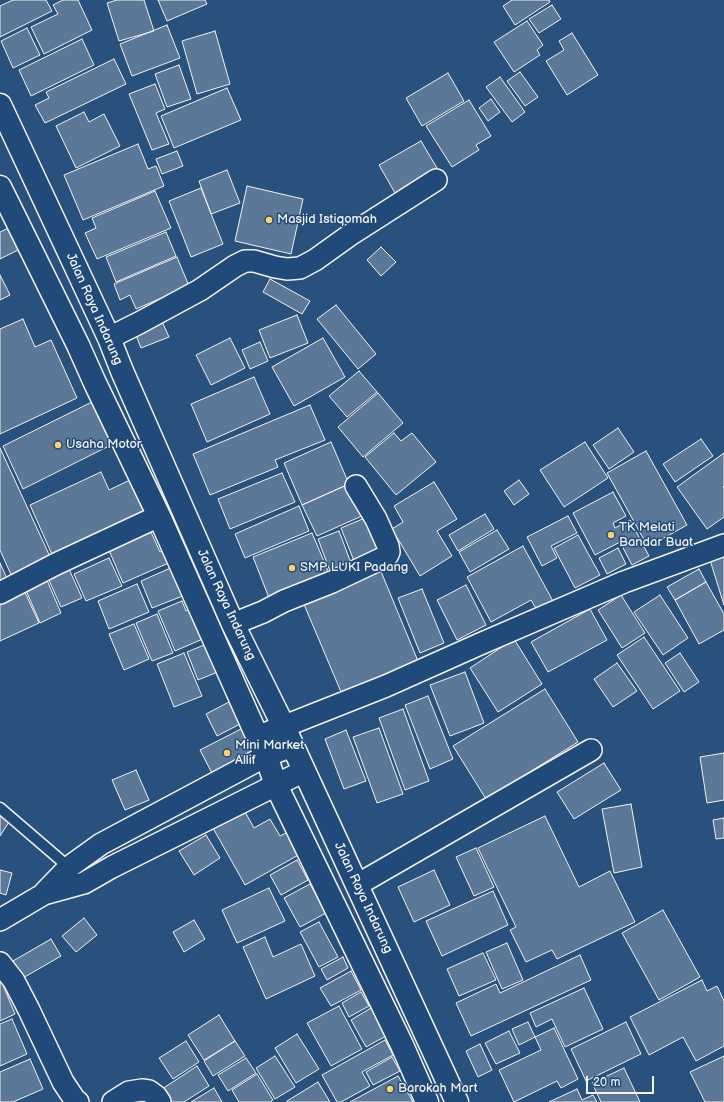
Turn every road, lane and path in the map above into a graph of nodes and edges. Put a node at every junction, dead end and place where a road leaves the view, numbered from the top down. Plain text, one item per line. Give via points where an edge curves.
1 (0, 105) edge
2 (436, 180) dead end
3 (0, 187) edge
4 (109, 338) junction
5 (122, 371) junction
6 (95, 383) junction
7 (356, 486) dead end
8 (160, 516) junction
9 (724, 545) edge
10 (0, 593) edge
11 (233, 624) junction
12 (288, 737) junction
13 (261, 747) junction
14 (591, 750) dead end
15 (304, 771) junction
16 (276, 785) junction
17 (0, 808) edge
18 (70, 867) junction
19 (84, 883) junction
20 (357, 885) junction
21 (44, 894) junction
22 (0, 920) edge
23 (0, 963) edge
24 (78, 1102) edge
25 (113, 1102) edge
26 (160, 1102) edge
27 (427, 1102) edge
28 (457, 1102) edge

1 - 4 highway, Jalan Raya Indarung
2 - 4 street via 300,268 287,269 245,261 200,290
3 - 6 highway, Jalan Raya Indarung
4 - 5 highway, Jalan Raya Indarung
5 - 6 highway
5 - 11 highway, Jalan Raya Indarung
6 - 8 highway, Jalan Raya Indarung
7 - 11 street via 376,519 388,546 388,556
8 - 10 street
8 - 13 highway, Jalan Raya Indarung
9 - 12 street via 624,582 480,644 386,686
11 - 12 highway, Jalan Raya Indarung
12 - 13 street
12 - 15 highway, Jalan Raya Indarung
13 - 16 highway, Jalan Raya Indarung
13 - 18 street via 101,844
14 - 20 street
15 - 16 street
15 - 20 highway, Jalan Raya Indarung
16 - 19 street
16 - 27 highway, Jalan Raya Indarung
17 - 18 lane
18 - 19 lane
18 - 21 street
19 - 21 street
20 - 28 highway, Jalan Raya Indarung
21 - 22 street
23 - 24 street via 17,987 63,1082
25 - 26 street via 129,1092 142,1090 149,1091

